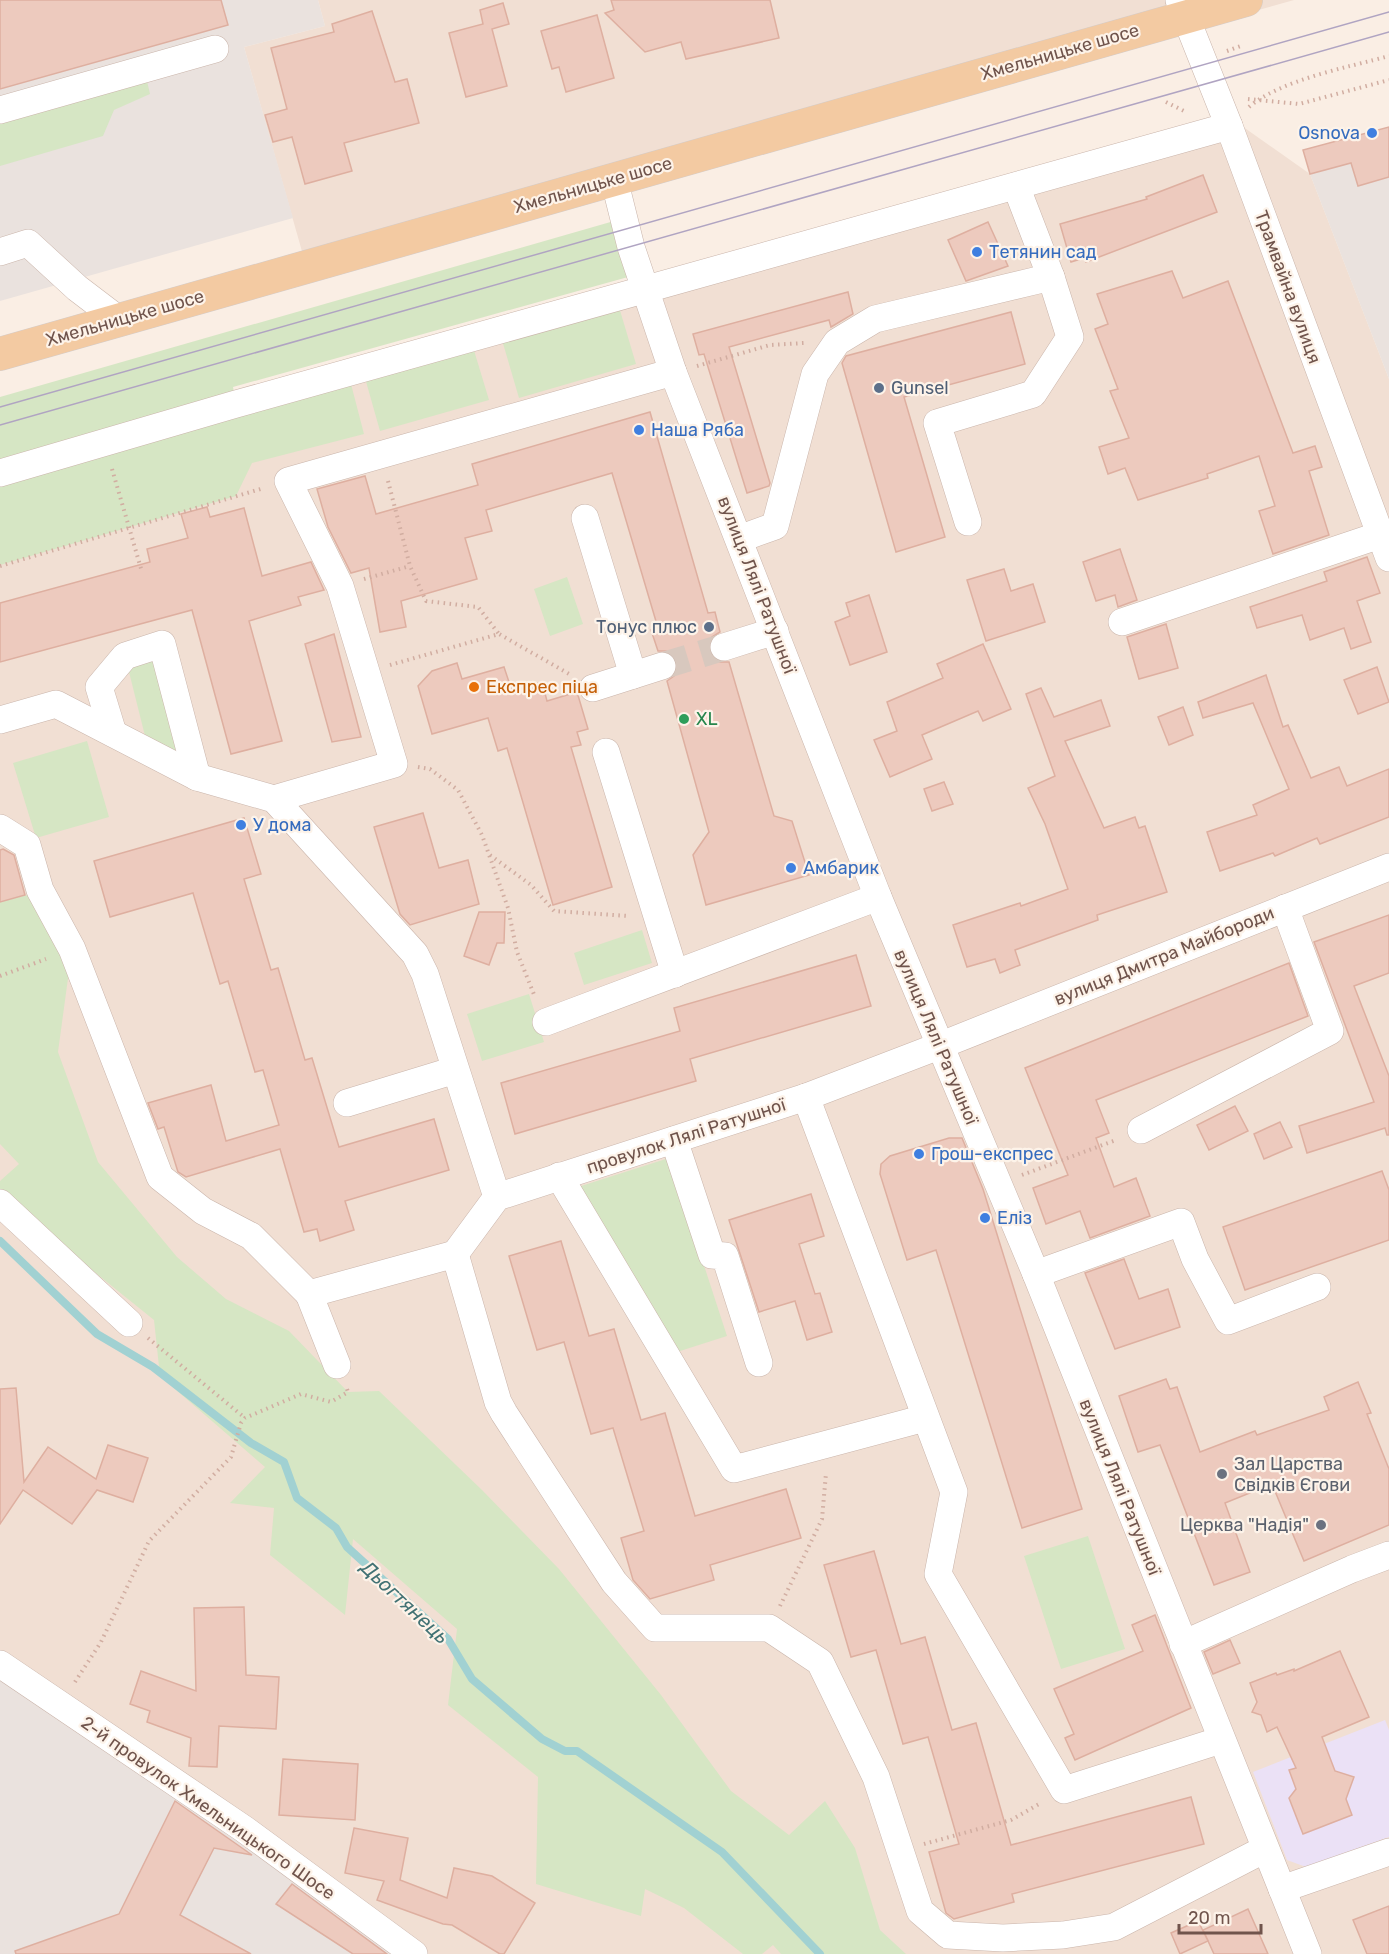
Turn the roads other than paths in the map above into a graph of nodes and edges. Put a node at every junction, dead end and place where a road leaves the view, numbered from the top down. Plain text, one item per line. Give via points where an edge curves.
1 (1246, 0) edge
2 (1182, 8) edge
3 (215, 50) dead end
4 (0, 110) edge
5 (1224, 114) junction
6 (614, 179) junction
7 (1016, 186) junction
8 (0, 252) edge
9 (1051, 277) junction
10 (645, 289) junction
11 (119, 320) junction
12 (0, 354) edge
13 (674, 372) junction
14 (0, 473) edge
15 (585, 518) dead end
16 (968, 522) dead end
17 (739, 539) junction
18 (1384, 546) edge
19 (1122, 622) dead end
20 (775, 631) junction
21 (724, 647) tunnel mouth
22 (662, 666) tunnel mouth
23 (633, 675) junction
24 (593, 688) road end
25 (0, 720) edge
26 (113, 733) junction
27 (606, 752) dead end
28 (197, 777) junction
29 (274, 799) junction
30 (0, 828) edge
31 (1389, 867) edge
32 (878, 897) junction
33 (1285, 908) junction
34 (675, 974) junction
35 (546, 1023) road end
36 (939, 1046) junction
37 (455, 1070) junction
38 (806, 1097) junction
39 (347, 1103) dead end
40 (1142, 1130) road end
41 (674, 1140) junction
42 (559, 1176) junction
43 (497, 1197) junction
44 (0, 1203) edge
45 (455, 1254) junction
46 (1036, 1274) junction
47 (1317, 1287) dead end
48 (309, 1294) junction
49 (129, 1323) road end
50 (759, 1363) dead end
51 (337, 1365) road end
52 (925, 1418) junction
53 (1389, 1555) edge
54 (1183, 1644) junction
55 (0, 1664) edge
56 (1221, 1740) junction
57 (1265, 1849) junction
58 (1389, 1852) edge
59 (1282, 1889) junction
60 (414, 1954) edge
61 (1308, 1954) edge

1 - 2 main road, Хмельницьке шосе
2 - 5 street, Трамвайна вулиця
2 - 6 main road, Хмельницьке шосе
3 - 4 street
5 - 7 street
5 - 18 street, Трамвайна вулиця
6 - 10 street, вулиця Лялі Ратушної
6 - 11 main road, Хмельницьке шосе
7 - 9 street
7 - 10 street
8 - 11 street via 27,243
9 - 16 street via 1070,337 1034,394 937,423
9 - 17 street via 875,320 837,342 815,374 775,526
10 - 13 street, вулиця Лялі Ратушної
10 - 14 street
11 - 12 main road, Хмельницьке шосе
13 - 17 street, вулиця Лялі Ратушної
13 - 29 street via 288,481 340,586 394,764
15 - 23 street
17 - 20 street, вулиця Лялі Ратушної
18 - 19 street
20 - 21 street
20 - 32 street, вулиця Лялі Ратушної
22 - 23 street
23 - 24 street
25 - 26 street via 56,704
26 - 28 street
26 - 28 street via 99,687 124,656 162,644
27 - 34 street
28 - 29 street
29 - 37 street via 415,954
30 - 48 street via 27,845 40,890 72,949 159,1177 203,1211 251,1236
31 - 33 street, вулиця Дмитра Майбороди
32 - 34 street
32 - 36 street, вулиця Лялі Ратушної
33 - 36 street, вулиця Дмитра Майбороди
33 - 40 street via 1330,1031
34 - 35 street
36 - 38 street, провулок Лялі Ратушної
36 - 46 street, вулиця Лялі Ратушної
37 - 39 street
37 - 43 street
38 - 41 street, провулок Лялі Ратушної
38 - 52 street
41 - 42 street, провулок Лялі Ратушної
41 - 50 street via 712,1255 725,1256
42 - 43 street, провулок Лялі Ратушної
42 - 52 street via 734,1469
43 - 45 street
44 - 49 street
45 - 48 street
45 - 57 street via 498,1402 614,1582 655,1628 769,1628 820,1662 876,1777 920,1911 948,1935 1003,1938 1114,1927
46 - 47 street via 1181,1222 1195,1259 1228,1321
46 - 54 street, вулиця Лялі Ратушної
48 - 51 street
52 - 56 street via 954,1492 938,1574 1064,1790
53 - 54 street
54 - 56 street, вулиця Лялі Ратушної
55 - 60 street, 2-й провулок Хмельницького Шосе via 244,1829
56 - 57 street, вулиця Лялі Ратушної
57 - 59 street, вулиця Лялі Ратушної
58 - 59 street
59 - 61 street, вулиця Лялі Ратушної

